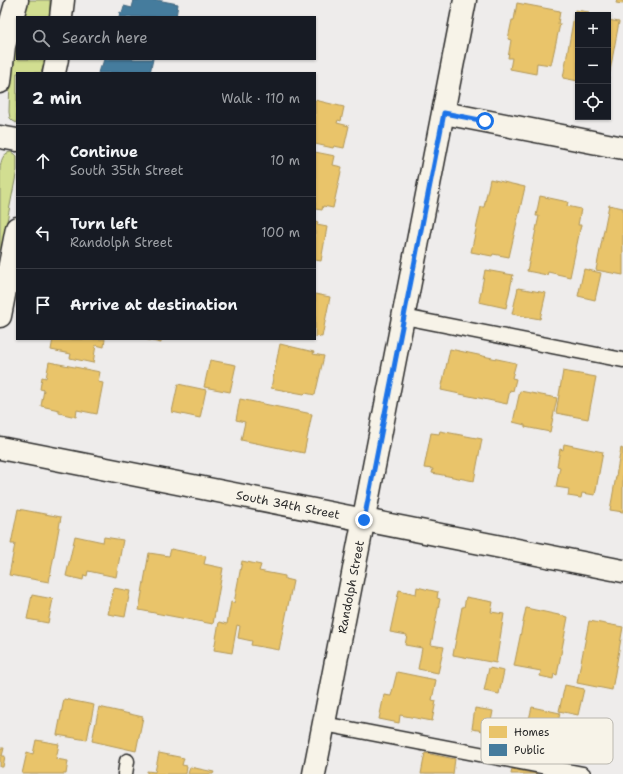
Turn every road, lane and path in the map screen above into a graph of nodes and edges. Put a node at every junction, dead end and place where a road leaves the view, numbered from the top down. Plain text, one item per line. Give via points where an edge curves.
1 (17, 0) edge
2 (63, 0) edge
3 (465, 0) edge
4 (61, 16) edge
5 (57, 60) edge
6 (54, 72) edge
7 (0, 82) edge
8 (444, 113) junction
9 (0, 137) edge
10 (16, 140) edge
11 (623, 148) edge
12 (16, 233) edge
13 (0, 316) edge
14 (404, 317) junction
15 (623, 360) edge
16 (0, 448) edge
17 (364, 520) junction
18 (623, 571) edge
19 (324, 724) junction
20 (481, 754) edge
21 (531, 764) edge
22 (314, 774) edge
23 (583, 774) edge

1 - 7 street via 4,46
2 - 4 street
3 - 8 street, Randolph Street
5 - 6 street
8 - 11 street
8 - 14 street, Randolph Street
9 - 10 street
12 - 13 street
14 - 15 lane
14 - 17 street, Randolph Street
16 - 17 street, South 34th Street
17 - 18 street, South 34th Street
17 - 19 street, Randolph Street
19 - 20 lane
19 - 22 street, Randolph Street
21 - 23 lane

